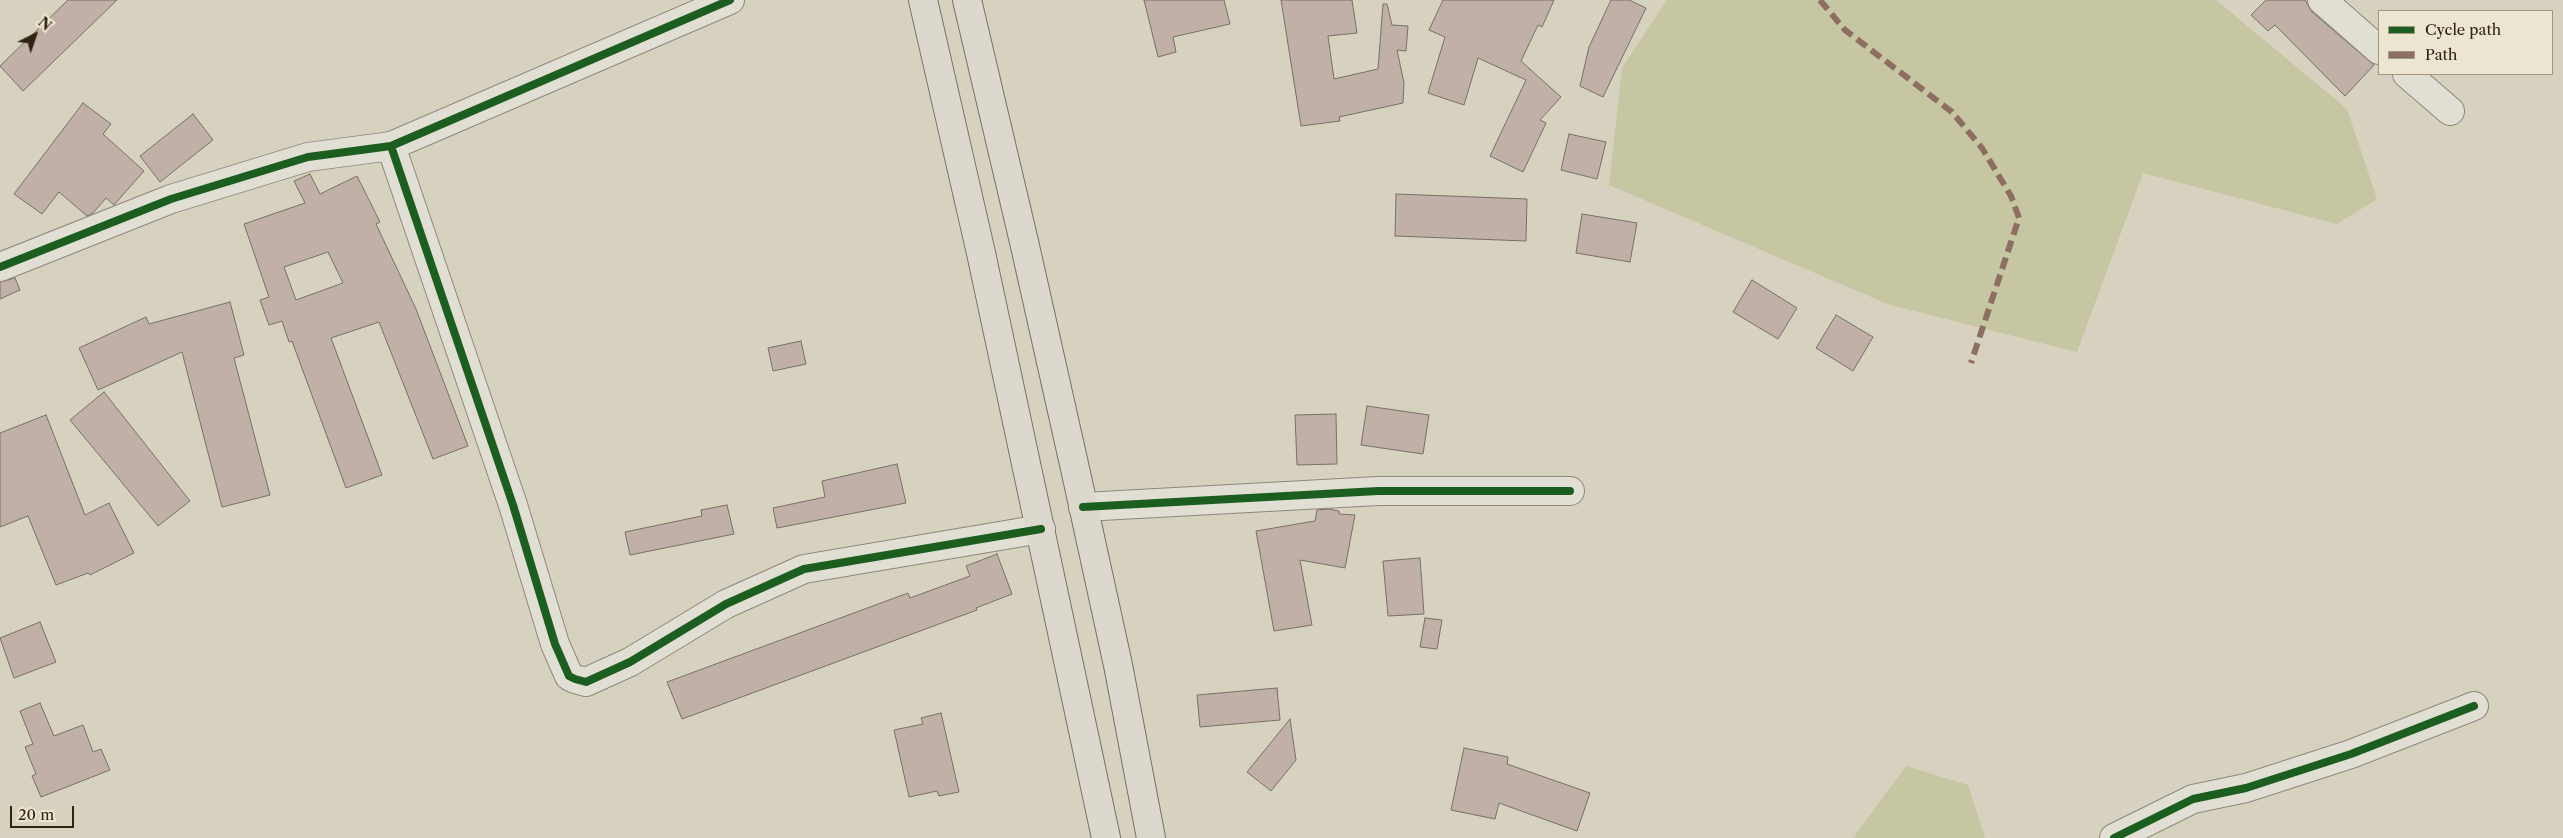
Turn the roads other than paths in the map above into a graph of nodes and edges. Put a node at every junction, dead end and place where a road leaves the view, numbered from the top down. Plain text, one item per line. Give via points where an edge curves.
1 (730, 0) edge
2 (923, 0) edge
3 (967, 0) edge
4 (2322, 0) edge
5 (2378, 49) edge
6 (2408, 75) edge
7 (2450, 111) dead end
8 (391, 146) junction
9 (0, 267) edge
10 (1570, 491) dead end
11 (1083, 508) junction
12 (1041, 529) junction
13 (2474, 706) dead end
14 (1106, 838) edge
15 (1151, 838) edge
16 (2114, 838) edge

1 - 8 street
2 - 12 main road
3 - 11 main road
4 - 5 street
6 - 7 street
8 - 9 street via 308,157 180,196
8 - 12 street via 513,505 555,644 570,676 575,679 586,682 630,662 726,604 804,569
10 - 11 street via 1378,491
11 - 15 main road via 1118,665
12 - 14 main road
13 - 16 street via 2350,754 2246,788 2193,799

